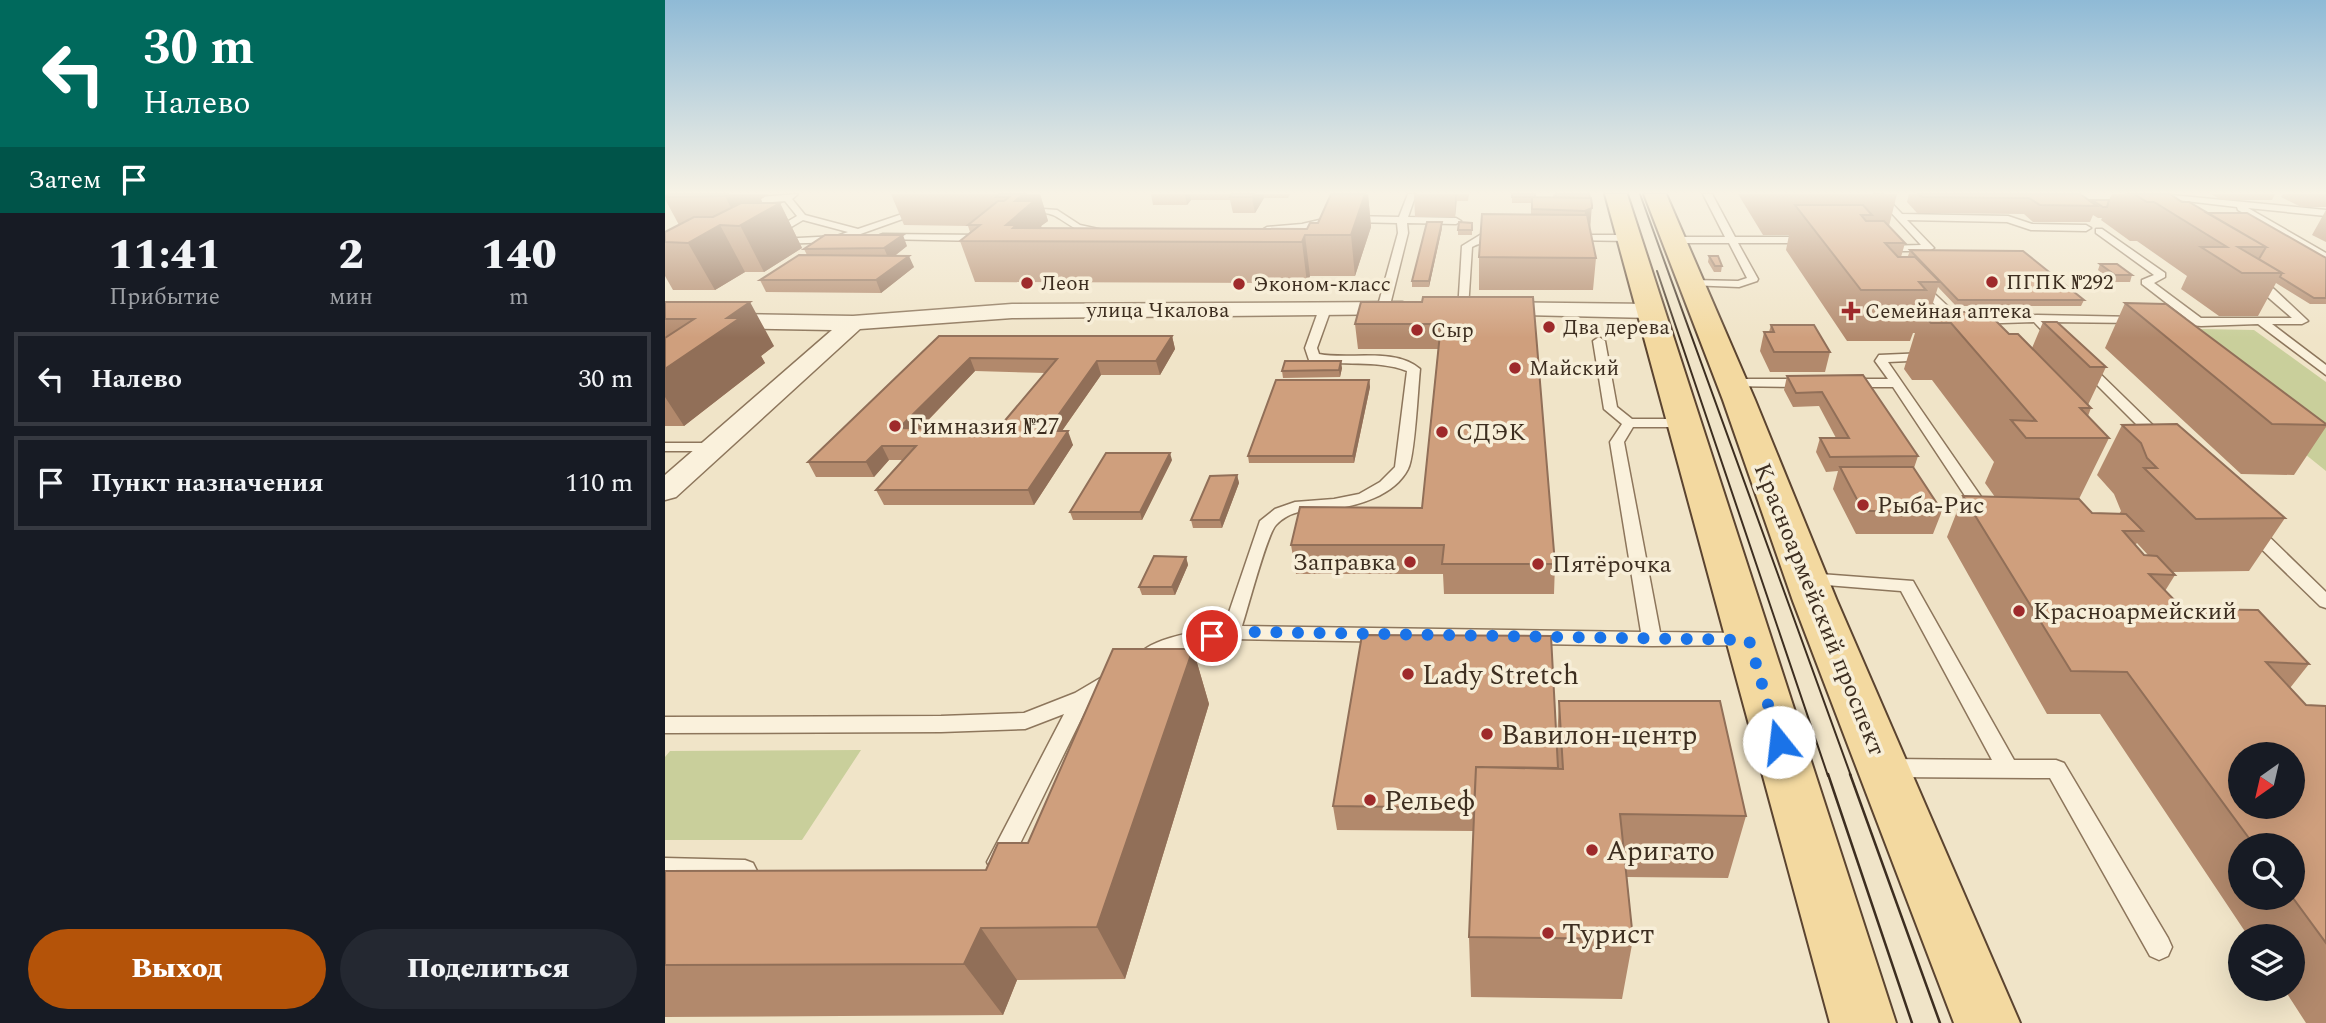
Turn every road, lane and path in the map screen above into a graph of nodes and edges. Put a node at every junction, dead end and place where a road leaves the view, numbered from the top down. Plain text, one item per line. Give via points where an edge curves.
1 (1401, 242) edge
2 (1474, 242) edge
3 (1630, 242) edge
4 (1676, 242) edge
5 (1734, 242) edge
6 (1923, 242) edge
7 (2114, 242) edge
8 (2300, 242) edge
9 (2326, 257) edge
10 (1898, 258) edge
11 (2246, 276) edge
12 (1916, 278) edge
13 (1692, 283) junction
14 (1325, 309) junction
15 (1383, 309) junction
16 (1462, 309) junction
17 (1651, 311) junction
18 (2037, 318) junction
19 (665, 320) edge
20 (2150, 320) edge
21 (2163, 321) edge
22 (853, 323) junction
23 (2201, 323) junction
24 (2263, 323) junction
25 (1599, 341) dead end
26 (1936, 357) dead end
27 (2326, 371) edge
28 (1897, 383) junction
29 (1735, 391) junction
30 (1681, 411) junction
31 (1629, 423) junction
32 (665, 447) edge
33 (714, 447) junction
34 (2167, 447) edge
35 (665, 491) edge
36 (2236, 514) edge
37 (1986, 515) edge
38 (1807, 579) junction
39 (2326, 603) edge
40 (1231, 632) junction
41 (1652, 639) junction
42 (1749, 640) junction
43 (1082, 698) junction
44 (665, 724) edge
45 (1883, 768) junction
46 (2007, 768) junction
47 (665, 869) edge
48 (774, 872) edge
49 (978, 877) edge
50 (2159, 947) dead end
51 (1863, 1023) edge
52 (1987, 1023) edge

1 - 15 lane
2 - 16 lane via 1467,246
3 - 17 main road
4 - 13 main road, Красноармейский проспект
5 - 13 lane via 1751,282
6 - 10 lane via 1929,248 1885,246
7 - 23 lane via 2161,275 2146,282
8 - 9 lane
11 - 24 lane via 2302,321
12 - 18 lane via 1952,317 1971,321
13 - 29 main road, Красноармейский проспект
14 - 15 street, улица Чкалова
14 - 22 street, улица Чкалова via 1012,311
14 - 40 lane via 1311,348 1313,357 1402,363 1414,369 1402,467 1385,485 1364,496 1334,504 1301,505 1281,512 1266,525
15 - 16 street, улица Чкалова
16 - 17 street, улица Чкалова
17 - 30 main road
18 - 20 lane
18 - 34 lane
19 - 22 street, улица Чкалова
21 - 23 lane
22 - 33 street
23 - 24 lane
24 - 27 lane
25 - 31 lane via 1611,409
26 - 28 lane via 1883,358
28 - 29 lane via 1826,383
28 - 37 lane
29 - 30 main road
29 - 38 main road, Красноармейский проспект
30 - 31 lane
30 - 42 main road
31 - 41 lane via 1617,442
32 - 33 lane
33 - 35 street
36 - 39 lane
38 - 45 main road, Красноармейский проспект
38 - 46 lane via 1907,585
40 - 41 lane
40 - 43 lane via 1175,643
41 - 42 lane
42 - 51 main road
43 - 44 lane via 1025,721
43 - 49 lane via 992,877
45 - 46 lane
45 - 52 main road, Красноармейский проспект
46 - 50 lane via 2056,769
47 - 48 lane

